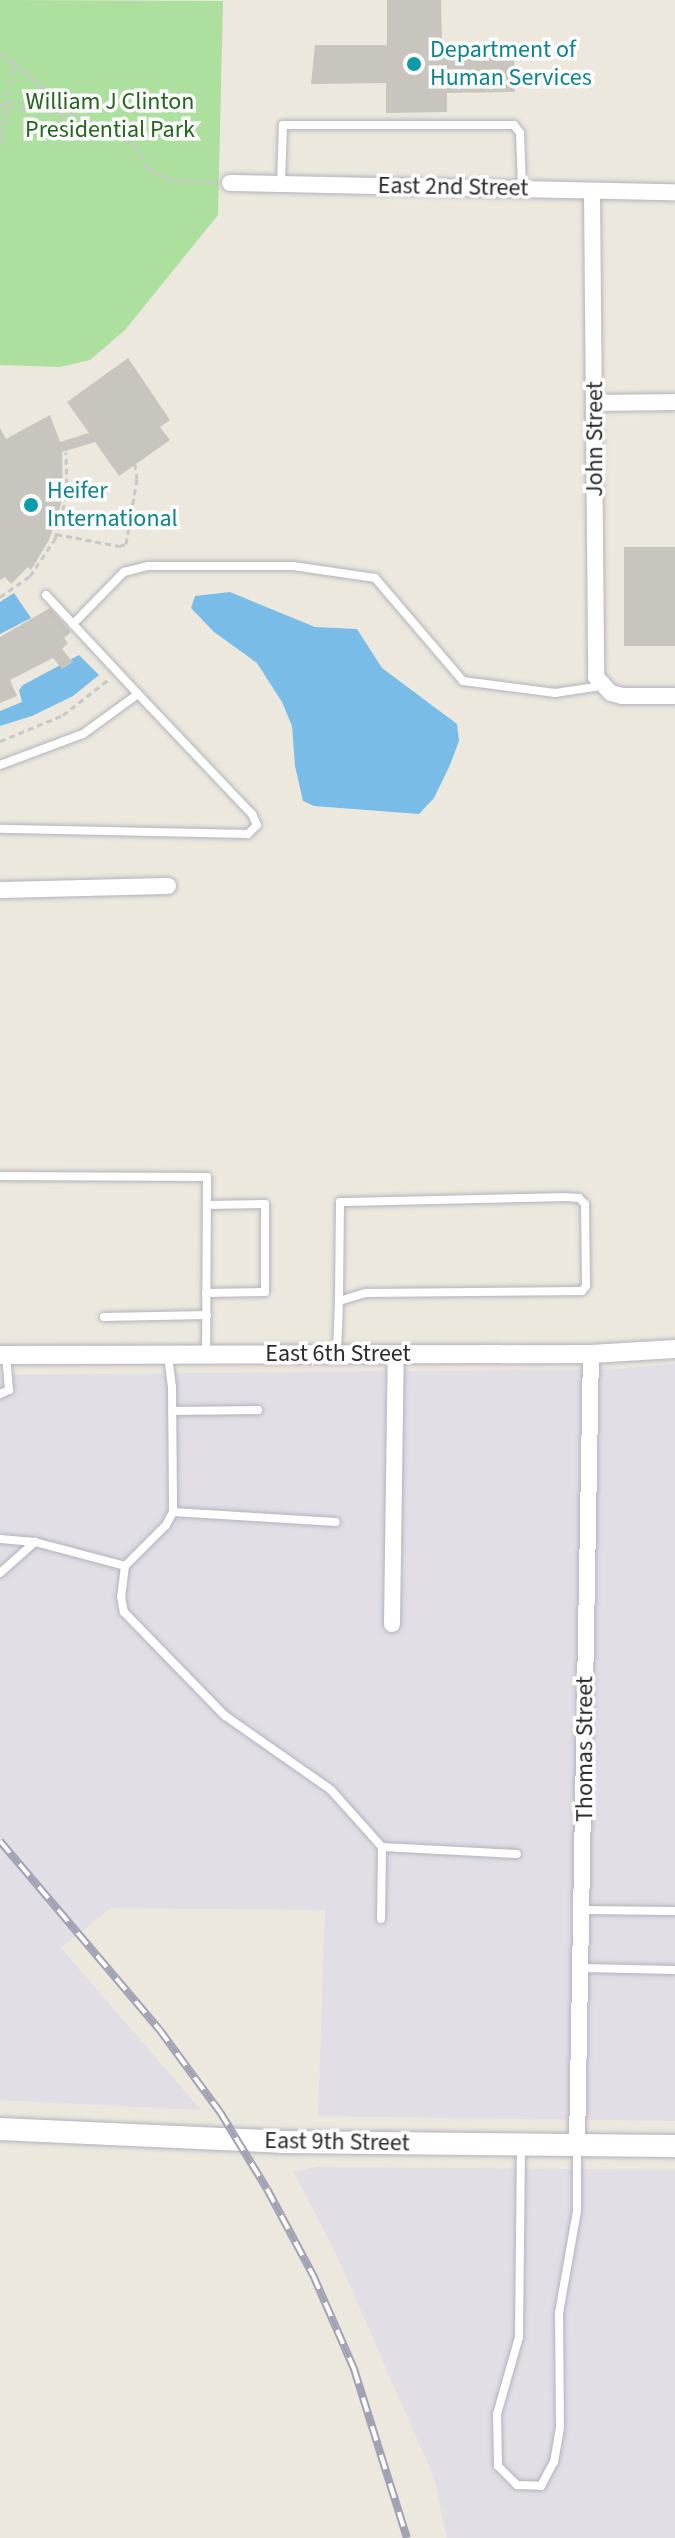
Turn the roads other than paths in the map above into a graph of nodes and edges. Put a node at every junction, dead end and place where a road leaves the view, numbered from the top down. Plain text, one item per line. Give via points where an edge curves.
1 (230, 183) road end
2 (281, 184) junction
3 (522, 188) junction
4 (592, 191) junction
5 (675, 192) edge
6 (675, 402) edge
7 (595, 403) junction
8 (46, 595) dead end
9 (73, 624) junction
10 (602, 686) junction
11 (138, 694) junction
12 (675, 696) edge
13 (0, 765) edge
14 (0, 829) edge
15 (168, 886) dead end
16 (0, 890) edge
17 (0, 1176) edge
18 (207, 1205) junction
19 (206, 1293) junction
20 (339, 1301) junction
21 (207, 1315) junction
22 (104, 1317) dead end
23 (675, 1349) edge
24 (206, 1353) junction
25 (337, 1354) junction
26 (396, 1354) junction
27 (591, 1354) junction
28 (3, 1355) edge
29 (168, 1355) junction
30 (0, 1394) edge
31 (258, 1410) dead end
32 (172, 1411) junction
33 (173, 1512) junction
34 (336, 1522) dead end
35 (0, 1539) edge
36 (35, 1542) junction
37 (125, 1566) junction
38 (0, 1573) edge
39 (392, 1624) dead end
40 (382, 1847) junction
41 (517, 1854) dead end
42 (583, 1910) junction
43 (675, 1911) edge
44 (381, 1919) dead end
45 (582, 1968) junction
46 (675, 1970) edge
47 (0, 2129) edge
48 (521, 2144) junction
49 (577, 2145) junction
50 (675, 2146) edge

1 - 2 street, East 2nd Street
2 - 3 street, East 2nd Street
2 - 3 lane via 283,125 514,125 520,133
3 - 4 street, East 2nd Street
4 - 5 street, East 2nd Street
4 - 7 street, John Street
6 - 7 street
7 - 10 street, John Street via 596,677
8 - 9 lane
9 - 10 lane via 124,572 148,566 293,566 375,578 463,681 555,693
9 - 11 lane
10 - 12 street via 622,696
11 - 13 lane via 83,734
11 - 14 lane via 252,814 257,825 248,834
15 - 16 street
17 - 18 lane via 207,1177
18 - 19 lane
18 - 19 lane via 265,1204 265,1292
19 - 21 lane
20 - 20 lane via 366,1293 582,1291 585,1204 563,1197 340,1202
20 - 25 lane
21 - 22 lane
21 - 24 lane
23 - 27 street, East 6th Street
24 - 25 street, East 6th Street
24 - 29 street, East 6th Street
25 - 26 street, East 6th Street
26 - 27 street, East 6th Street
26 - 39 street
27 - 42 street, Thomas Street
28 - 29 street, East 6th Street
28 - 30 lane via 9,1390
29 - 32 lane
31 - 32 lane
32 - 33 lane
33 - 34 lane
33 - 37 lane
35 - 36 lane
36 - 37 lane
36 - 38 lane
37 - 40 lane via 124,1612 224,1715 331,1790
40 - 41 lane
40 - 44 lane
42 - 43 lane
42 - 45 street, Thomas Street
45 - 46 lane
45 - 49 street, Thomas Street
47 - 48 main road, East 9th Street via 282,2142
48 - 49 main road, East 9th Street
48 - 49 lane via 519,2337 497,2414 498,2466 517,2485 541,2486 554,2462 560,2428 559,2313 577,2211
49 - 50 main road, East 9th Street

